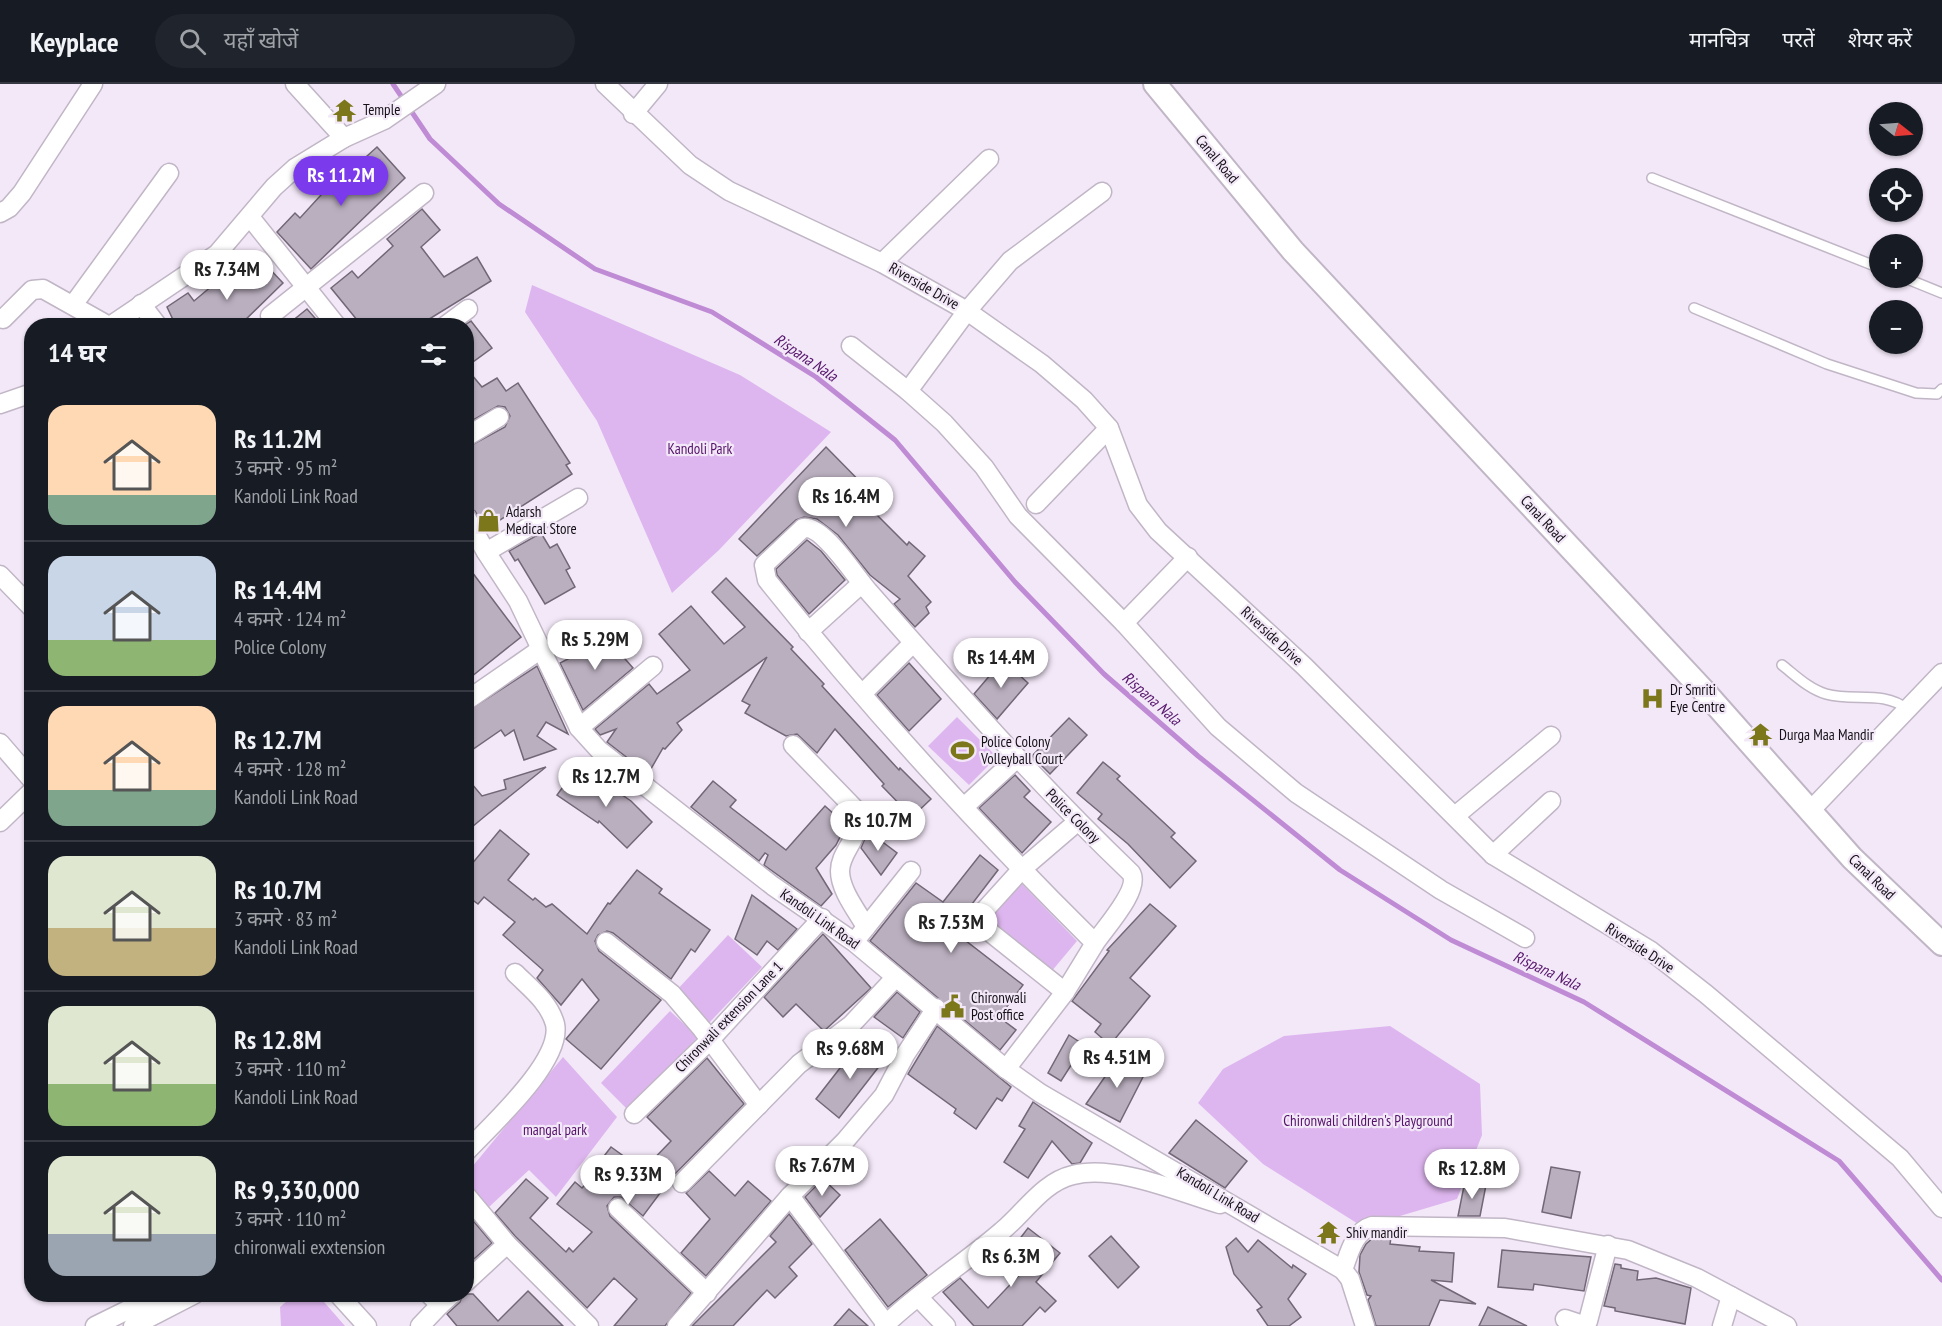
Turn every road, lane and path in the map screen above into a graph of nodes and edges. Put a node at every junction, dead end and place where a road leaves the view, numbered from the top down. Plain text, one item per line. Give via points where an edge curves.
1 (93, 84) edge
2 (295, 84) edge
3 (605, 84) edge
4 (658, 84) edge
5 (1155, 84) edge
6 (435, 85) edge
7 (633, 114) junction
8 (344, 138) junction
9 (989, 159) dead end
10 (169, 173) dead end
11 (1652, 178) dead end
12 (1102, 192) dead end
13 (424, 193) dead end
14 (0, 213) edge
15 (250, 217) junction
16 (882, 262) junction
17 (1869, 264) edge
18 (306, 285) junction
19 (1923, 285) edge
20 (1942, 293) edge
21 (141, 304) junction
22 (74, 305) junction
23 (1694, 308) dead end
24 (468, 309) dead end
25 (967, 311) junction
26 (270, 316) dead end
27 (96, 318) edge
28 (121, 318) edge
29 (152, 318) edge
30 (331, 318) edge
31 (456, 318) edge
32 (3, 320) dead end
33 (851, 346) dead end
34 (1942, 389) edge
35 (908, 391) junction
36 (24, 396) edge
37 (0, 404) edge
38 (499, 417) dead end
39 (1109, 428) junction
40 (474, 432) edge
41 (578, 498) dead end
42 (1036, 504) dead end
43 (474, 536) edge
44 (486, 552) junction
45 (1188, 557) junction
46 (0, 575) edge
47 (861, 584) junction
48 (24, 600) edge
49 (1124, 623) junction
50 (808, 632) junction
51 (914, 643) junction
52 (541, 649) junction
53 (1782, 665) dead end
54 (653, 666) dead end
55 (1942, 673) edge
56 (862, 694) junction
57 (474, 695) edge
58 (1907, 709) junction
59 (579, 728) junction
60 (1551, 736) dead end
61 (0, 743) edge
62 (792, 745) dead end
63 (1016, 759) junction
64 (24, 771) edge
65 (24, 799) edge
66 (1551, 801) dead end
67 (964, 807) junction
68 (1809, 812) junction
69 (1455, 816) junction
70 (0, 822) edge
71 (1077, 822) junction
72 (1492, 855) junction
73 (1022, 870) junction
74 (910, 871) dead end
75 (822, 918) junction
76 (860, 935) junction
77 (1526, 938) dead end
78 (606, 942) dead end
79 (1095, 943) junction
80 (1942, 944) edge
81 (515, 973) dead end
82 (895, 978) junction
83 (1065, 992) junction
84 (936, 1008) junction
85 (710, 1040) junction
86 (1006, 1069) junction
87 (759, 1105) junction
88 (634, 1114) dead end
89 (474, 1143) edge
90 (682, 1183) dead end
91 (790, 1196) junction
92 (1939, 1197) edge
93 (474, 1205) edge
94 (618, 1208) dead end
95 (1248, 1213) junction
96 (507, 1244) junction
97 (1608, 1245) junction
98 (1343, 1270) junction
99 (474, 1275) edge
100 (707, 1293) junction
101 (1731, 1296) junction
102 (918, 1297) junction
103 (144, 1302) edge
104 (180, 1302) edge
105 (345, 1302) edge
106 (437, 1302) edge
107 (1565, 1319) dead end
108 (885, 1325) edge
109 (95, 1326) edge
110 (133, 1326) edge
111 (367, 1326) edge
112 (420, 1326) edge
113 (589, 1326) edge
114 (677, 1326) edge
115 (946, 1326) edge
116 (1365, 1326) edge
117 (1722, 1326) edge
118 (1787, 1326) edge

1 - 14 street via 22,193
2 - 8 street
3 - 7 street, Riverside Drive
4 - 7 street
5 - 68 street, Canal Road via 1293,251 1703,690
6 - 8 street via 384,120
7 - 16 street, Riverside Drive via 690,165 729,191
8 - 15 street via 295,168
9 - 16 street
10 - 22 street
11 - 17 lane
12 - 25 street via 1010,261
13 - 18 street
15 - 18 street
15 - 21 street via 218,254
16 - 25 street, Riverside Drive
18 - 26 street
18 - 30 street
19 - 20 lane
21 - 28 street
21 - 29 street
22 - 27 street
22 - 32 street via 43,289 32,290
23 - 34 lane via 1827,364 1916,393 1937,394
24 - 31 street
25 - 35 street
25 - 39 street, Riverside Drive via 1042,364
33 - 35 street
35 - 49 street via 984,467 1018,516
36 - 37 street
38 - 40 street
39 - 42 street
39 - 45 street, Riverside Drive via 1137,505 1158,531
41 - 44 street
43 - 44 street, Kandoli Link Road
44 - 52 street, Kandoli Link Road via 518,601
45 - 49 street
45 - 69 street, Riverside Drive
46 - 48 street
47 - 50 street
47 - 50 street, Police Colony via 821,533 803,528 763,570
47 - 51 street, Police Colony
49 - 77 street via 1218,727 1296,793 1441,890
50 - 56 street
51 - 56 street
51 - 63 street, Police Colony
52 - 57 street
52 - 59 street, Kandoli Link Road
53 - 58 lane via 1823,693 1890,698
54 - 59 street
55 - 58 street
56 - 67 street
58 - 68 street
59 - 75 street, Kandoli Link Road via 599,750 745,865
60 - 69 street
61 - 64 street
62 - 76 street via 859,813 858,833 840,872
63 - 67 street
63 - 71 street, Police Colony
65 - 70 street
66 - 72 street
67 - 73 street
68 - 80 street, Canal Road
69 - 72 street, Riverside Drive
71 - 73 street
71 - 79 street, Police Colony via 1134,878 1130,894
72 - 92 street, Riverside Drive via 1660,958 1856,1119
73 - 79 street
73 - 83 street via 983,912 982,925
74 - 76 street
75 - 76 street, Kandoli Link Road
75 - 85 street, Chironwali extension Lane 1
76 - 82 street, Kandoli Link Road
78 - 85 street via 672,994
79 - 83 street
81 - 89 street via 545,1002 555,1026 554,1040 550,1054 531,1081
82 - 84 street, Kandoli Link Road
82 - 87 street via 851,1025 799,1064
83 - 86 street
84 - 86 street, Kandoli Link Road
84 - 91 street via 884,1095
85 - 87 street
85 - 88 street, Chironwali extension Lane 1
86 - 95 street, Kandoli Link Road via 1040,1093
87 - 90 street
91 - 100 street
91 - 108 street
93 - 96 street
94 - 100 street
95 - 98 street, Kandoli Link Road
95 - 102 street via 1126,1178 1093,1173 1072,1175 1050,1185 1003,1231
96 - 99 street
96 - 113 street
97 - 98 street via 1505,1228 1372,1226 1359,1234
97 - 101 street via 1628,1250
97 - 107 street via 1588,1321 1583,1325
98 - 116 street via 1350,1279
100 - 114 street
101 - 117 street
101 - 118 street
102 - 108 street
102 - 115 street
103 - 109 street
104 - 110 street
105 - 111 street
106 - 112 street

